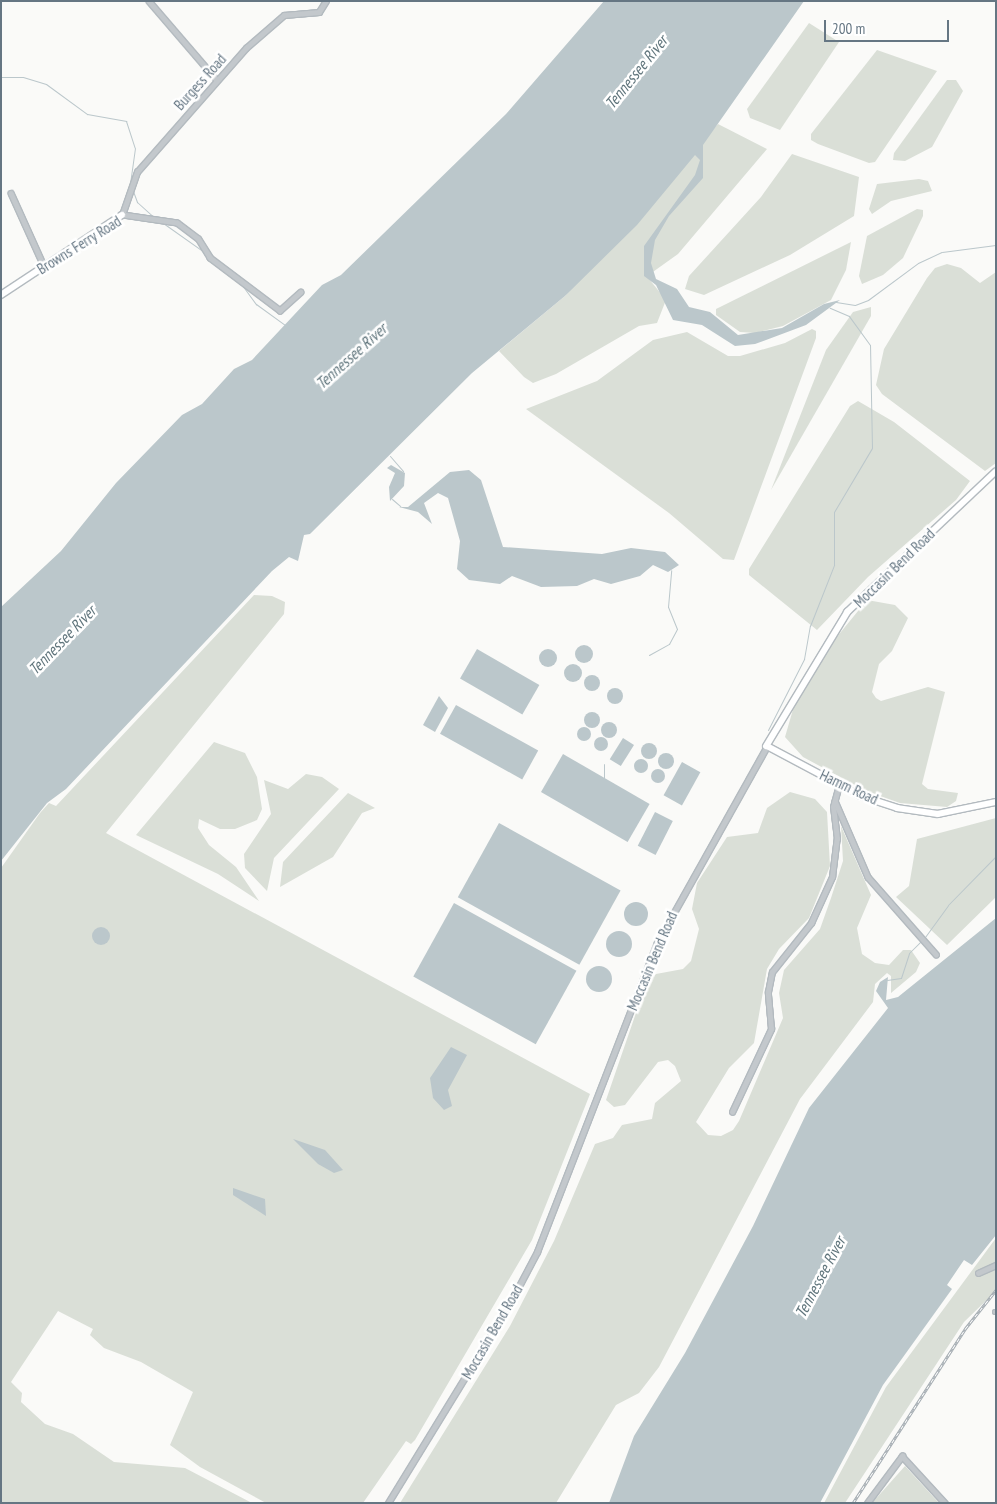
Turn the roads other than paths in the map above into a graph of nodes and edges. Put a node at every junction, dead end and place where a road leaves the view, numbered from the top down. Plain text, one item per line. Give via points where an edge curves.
1 (149, 1) edge
2 (326, 1) edge
3 (217, 80) junction
4 (11, 193) dead end
5 (122, 215) junction
6 (44, 266) junction
7 (301, 292) dead end
8 (1, 295) edge
9 (996, 472) edge
10 (767, 746) junction
11 (839, 784) junction
12 (835, 800) junction
13 (996, 802) edge
14 (936, 954) dead end
15 (732, 1112) dead end
16 (996, 1265) edge
17 (978, 1273) dead end
18 (388, 1503) edge
19 (867, 1503) edge
20 (945, 1503) edge

1 - 3 street
2 - 3 street, Burgess Road via 319,12 284,15
3 - 5 street, Burgess Road via 137,172
4 - 6 street
5 - 6 main road, Browns Ferry Road
5 - 7 street, Browns Ferry Road via 177,222 198,239 210,258 280,311
6 - 8 main road, Browns Ferry Road
9 - 10 main road, Moccasin Bend Road via 848,612
10 - 11 main road, Hamm Road
10 - 18 street, Moccasin Bend Road via 657,943 537,1252 508,1307
11 - 12 street
11 - 13 main road, Hamm Road via 897,808 938,814
12 - 14 street via 868,876
12 - 15 street via 837,846 832,878 811,923 772,972 768,992 771,1029
16 - 17 street
19 - 20 street via 902,1456

